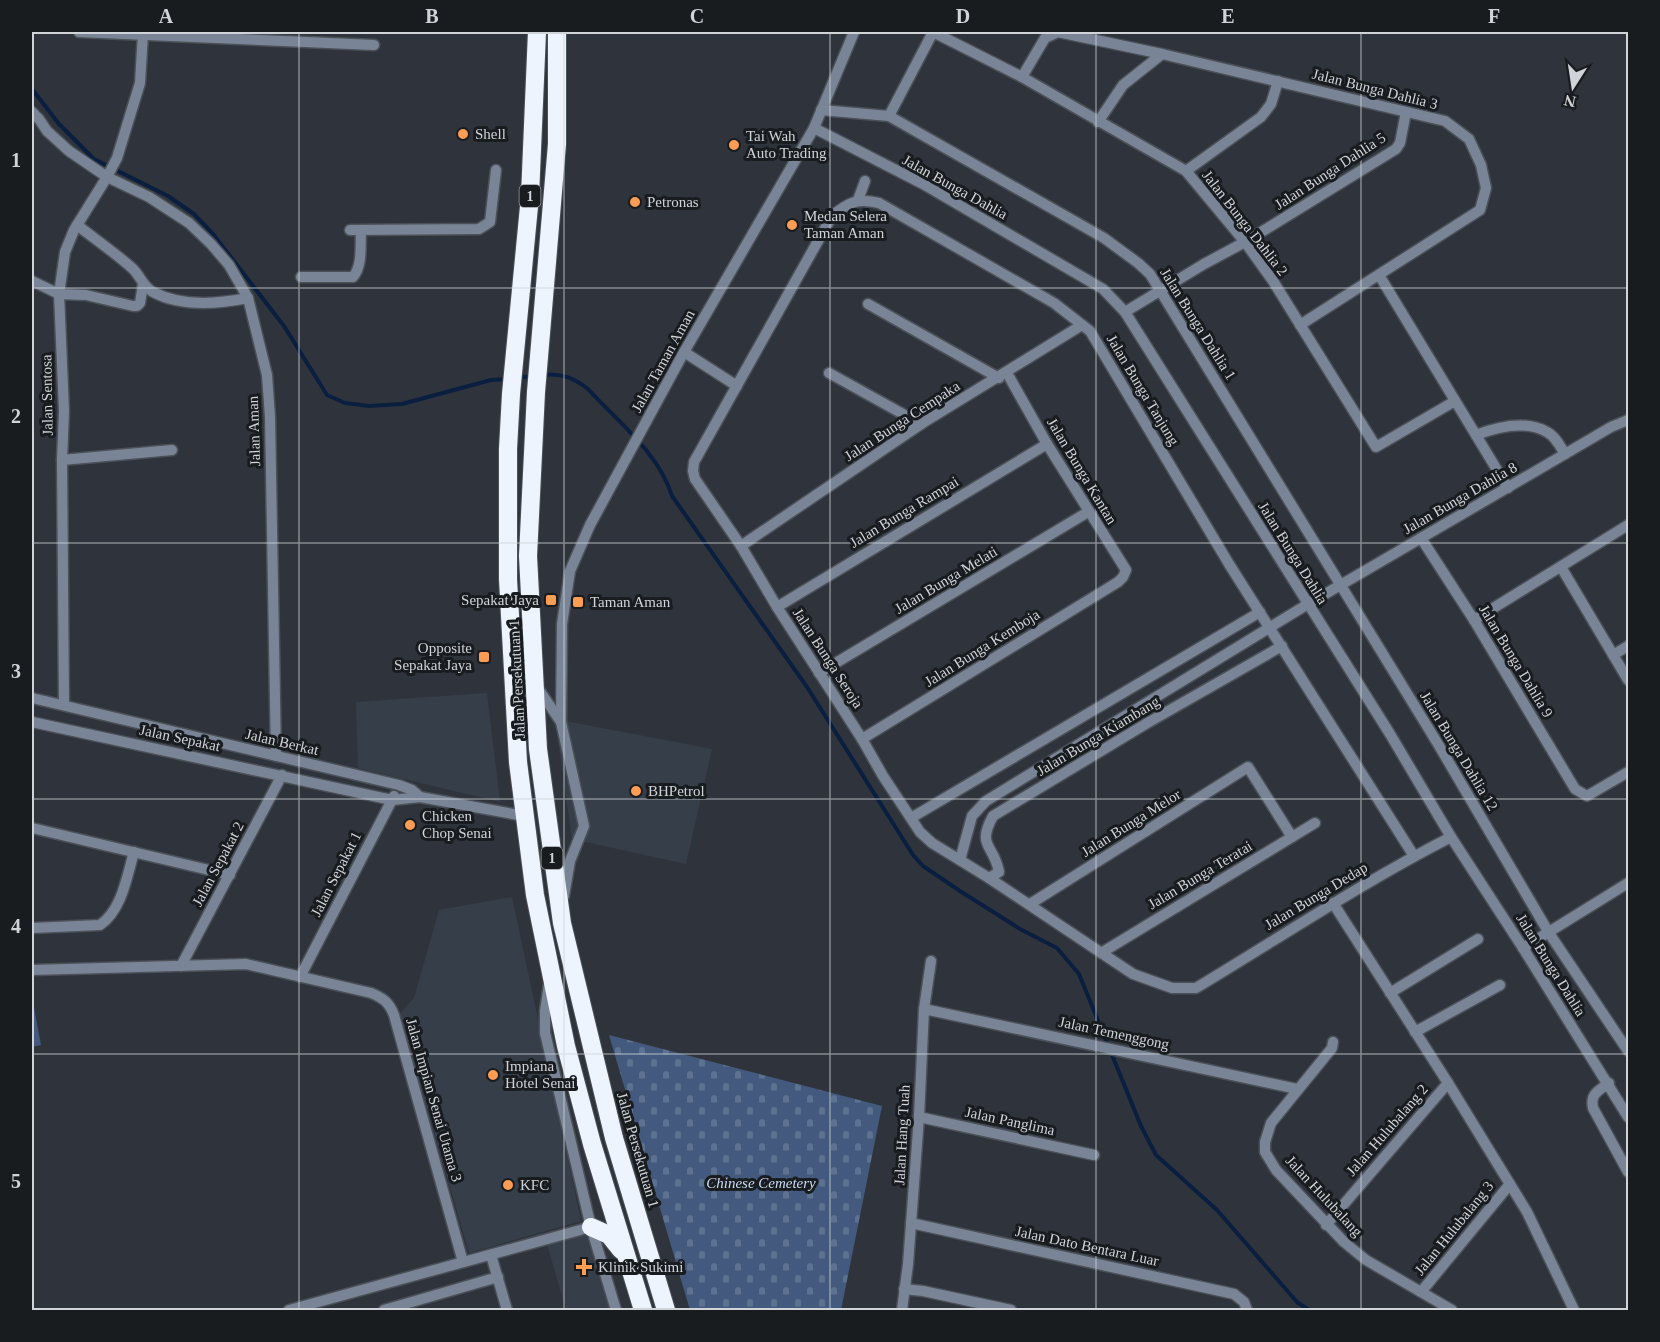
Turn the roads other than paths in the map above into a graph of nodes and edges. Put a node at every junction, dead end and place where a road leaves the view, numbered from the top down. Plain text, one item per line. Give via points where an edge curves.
1 (79, 32) edge
2 (141, 32) edge
3 (537, 32) edge
4 (557, 32) edge
5 (855, 32) edge
6 (933, 32) edge
7 (1058, 32) edge
8 (374, 45) dead end
9 (1162, 54) junction
10 (1022, 77) junction
11 (1278, 81) junction
12 (821, 110) junction
13 (32, 112) edge
14 (1406, 112) junction
15 (889, 116) junction
16 (1098, 122) junction
17 (814, 128) junction
18 (496, 170) dead end
19 (1186, 171) junction
20 (107, 177) junction
21 (865, 181) dead end
22 (858, 200) junction
23 (77, 225) junction
24 (1245, 242) junction
25 (1379, 275) junction
26 (301, 277) dead end
27 (32, 281) edge
28 (143, 284) junction
29 (1161, 290) junction
30 (59, 294) junction
31 (248, 298) junction
32 (868, 304) dead end
33 (1125, 312) junction
34 (1082, 325) junction
35 (1300, 325) junction
36 (684, 352) junction
37 (829, 373) dead end
38 (1003, 375) junction
39 (737, 386) junction
40 (1455, 401) junction
41 (1629, 420) edge
42 (921, 424) junction
43 (1476, 435) junction
44 (1047, 444) junction
45 (172, 450) dead end
46 (1565, 454) junction
47 (62, 459) junction
48 (1508, 488) junction
49 (1088, 512) junction
50 (1629, 525) edge
51 (1421, 538) junction
52 (741, 546) junction
53 (1561, 567) junction
54 (1118, 582) joint
55 (1340, 585) junction
56 (1308, 604) junction
57 (777, 607) junction
58 (1260, 612) junction
59 (1474, 620) junction
60 (1270, 628) junction
61 (1282, 646) junction
62 (1629, 646) edge
63 (1613, 655) junction
64 (819, 673) junction
65 (1629, 680) edge
66 (536, 685) junction
67 (32, 698) edge
68 (64, 704) junction
69 (32, 722) edge
70 (561, 723) junction
71 (862, 739) junction
72 (276, 756) junction
73 (1629, 772) edge
74 (282, 776) junction
75 (399, 785) junction
76 (420, 797) junction
77 (392, 800) junction
78 (524, 816) junction
79 (911, 818) junction
80 (1315, 823) dead end
81 (32, 828) edge
82 (1292, 837) junction
83 (1451, 837) junction
84 (134, 852) junction
85 (1414, 856) junction
86 (960, 860) junction
87 (230, 875) junction
88 (989, 878) junction
89 (1627, 887) edge
90 (1333, 903) junction
91 (1030, 904) junction
92 (562, 923) junction
93 (32, 928) edge
94 (1549, 933) junction
95 (1478, 939) dead end
96 (1523, 948) junction
97 (1101, 953) junction
98 (931, 961) dead end
99 (181, 966) junction
100 (32, 970) edge
101 (551, 972) junction
102 (300, 977) junction
103 (1500, 985) dead end
104 (1199, 986) joint
105 (1390, 993) junction
106 (924, 1009) junction
107 (1415, 1032) junction
108 (1333, 1042) dead end
109 (1629, 1051) edge
110 (1448, 1083) junction
111 (1608, 1083) junction
112 (1297, 1089) junction
113 (919, 1117) junction
114 (1629, 1117) edge
115 (1094, 1155) dead end
116 (1629, 1172) edge
117 (1510, 1184) junction
118 (911, 1223) junction
119 (1326, 1225) junction
120 (591, 1227) junction
121 (491, 1255) junction
122 (463, 1262) junction
123 (629, 1262) junction
124 (498, 1277) junction
125 (904, 1289) junction
126 (1421, 1292) junction
127 (289, 1311) edge
128 (384, 1311) edge
129 (507, 1311) edge
130 (616, 1311) edge
131 (643, 1311) edge
132 (666, 1311) edge
133 (903, 1311) edge
134 (1011, 1311) edge
135 (1247, 1311) edge
136 (1452, 1311) edge
137 (1574, 1311) edge

1 - 2 street
2 - 8 street
2 - 20 street, Jalan Sentosa via 140,83 117,158
3 - 78 highway, Jalan Persekutuan 1 / 1 via 530,196 508,448 508,579
4 - 66 highway, Jalan Persekutuan 1 / 1 via 557,144 536,392 528,556
5 - 12 street, Jalan Taman Aman
6 - 10 street, Jalan Bunga Dahlia 2
6 - 15 street
7 - 9 street, Jalan Bunga Dahlia 3
7 - 10 street via 1045,39
9 - 11 street, Jalan Bunga Dahlia 3
9 - 16 street via 1123,85
10 - 16 street, Jalan Bunga Dahlia 2
11 - 14 street, Jalan Bunga Dahlia 3
11 - 19 street via 1262,117
12 - 15 street, Jalan Bunga Dahlia 1
12 - 17 street, Jalan Taman Aman
13 - 20 street, Jalan Aman via 69,151
14 - 24 street, Jalan Bunga Dahlia 5 via 1396,149
14 - 25 street, Jalan Bunga Dahlia 3 via 1444,121 1469,139 1486,189 1480,210
15 - 29 street, Jalan Bunga Dahlia 1 via 1104,238 1138,263
16 - 19 street, Jalan Bunga Dahlia 2
17 - 33 street, Jalan Bunga Dahlia via 923,184 1103,288
17 - 36 street, Jalan Taman Aman
18 - 26 street via 490,222 486,226 355,230 359,263 353,277
19 - 24 street, Jalan Bunga Dahlia 2
20 - 23 street, Jalan Sentosa
20 - 31 street, Jalan Aman via 149,197 189,223 229,265
21 - 22 street
22 - 34 street, Jalan Bunga Tanjung via 879,203 1054,303
22 - 39 street, Jalan Bunga Seroja via 832,216
23 - 28 street via 134,270
23 - 30 street, Jalan Sentosa via 65,252
24 - 29 street, Jalan Bunga Dahlia 5
24 - 35 street, Jalan Bunga Dahlia 2
25 - 35 street, Jalan Bunga Dahlia 3
25 - 40 street
27 - 30 street
28 - 30 street via 137,306 86,295
28 - 31 street via 152,292 205,304
29 - 33 street, Jalan Bunga Dahlia 5
29 - 55 street, Jalan Bunga Dahlia 1
30 - 47 street, Jalan Sentosa
31 - 72 street, Jalan Aman via 267,375 270,417
32 - 38 street
33 - 56 street, Jalan Bunga Dahlia
34 - 38 street, Jalan Bunga Cempaka
34 - 58 street, Jalan Bunga Tanjung via 1090,331
35 - 40 street, Jalan Bunga Dahlia 2 via 1376,447
36 - 39 street
36 - 70 street, Jalan Taman Aman via 590,525 570,571 562,624
37 - 42 street
38 - 42 street, Jalan Bunga Cempaka
38 - 44 street, Jalan Bunga Kantan
39 - 52 street, Jalan Bunga Seroja via 694,462 693,471
40 - 43 street
41 - 46 street, Jalan Bunga Dahlia 8
42 - 52 street, Jalan Bunga Cempaka
43 - 46 street via 1526,425 1546,431
43 - 48 street
44 - 49 street, Jalan Bunga Kantan
44 - 57 street, Jalan Bunga Rampai
45 - 47 street
46 - 48 street, Jalan Bunga Dahlia 8
47 - 68 street, Jalan Sentosa
48 - 51 street, Jalan Bunga Dahlia 8
49 - 54 street, Jalan Bunga Kantan via 1126,570
49 - 64 street, Jalan Bunga Melati
50 - 53 street
51 - 55 street, Jalan Bunga Dahlia 8
51 - 59 street, Jalan Bunga Dahlia 9
52 - 57 street, Jalan Bunga Seroja
53 - 59 street
53 - 63 street
54 - 71 street, Jalan Bunga Kemboja
55 - 56 street, Jalan Bunga Dahlia 8
55 - 94 street, Jalan Bunga Dahlia 12
56 - 60 street, Jalan Bunga Dahlia 8
56 - 83 street, Jalan Bunga Dahlia
57 - 64 street, Jalan Bunga Seroja
58 - 60 street, Jalan Bunga Tanjung
58 - 79 street, Jalan Bunga Kiambang
59 - 73 street, Jalan Bunga Dahlia 9 via 1575,789 1587,796
60 - 61 street, Jalan Bunga Tanjung
60 - 86 street, Jalan Bunga Dahlia 8 via 986,801 972,816
61 - 85 street, Jalan Bunga Tanjung
61 - 88 street, Jalan Bunga Kiambang via 993,816 985,830 985,842 999,872
62 - 63 street
63 - 65 street
64 - 71 street, Jalan Bunga Seroja
66 - 70 street
66 - 92 highway, Jalan Persekutuan 1 / 1 via 538,749
67 - 68 street, Jalan Berkat
68 - 72 street, Jalan Berkat
69 - 74 street, Jalan Sepakat
70 - 92 street via 584,825 566,880
71 - 79 street, Jalan Bunga Seroja
72 - 75 street, Jalan Berkat
74 - 77 street, Jalan Sepakat
74 - 87 street, Jalan Sepakat 2
75 - 76 street, Jalan Berkat
75 - 77 street, Jalan Sepakat 1
76 - 77 street, Jalan Sepakat
76 - 78 street, Jalan Berkat
77 - 102 street, Jalan Sepakat 1
78 - 101 highway, Jalan Persekutuan 1 / 1
79 - 86 street, Jalan Bunga Seroja via 932,843
80 - 82 street, Jalan Bunga Teratai
81 - 84 street
82 - 91 street, Jalan Bunga Melor via 1248,766
82 - 97 street, Jalan Bunga Teratai
83 - 85 street, Jalan Bunga Dedap
83 - 96 street, Jalan Bunga Dahlia
84 - 87 street
84 - 93 street via 121,897 108,920 100,925
85 - 90 street, Jalan Bunga Dedap
86 - 88 street, Jalan Bunga Seroja
87 - 99 street, Jalan Sepakat 2
88 - 91 street, Jalan Bunga Seroja
89 - 94 street
90 - 104 street, Jalan Bunga Dedap
90 - 105 street
91 - 97 street, Jalan Bunga Seroja
92 - 132 highway, Jalan Persekutuan 1 / 1 via 614,1138
94 - 96 street
94 - 109 street, Jalan Bunga Dahlia 12
95 - 105 street
96 - 111 street, Jalan Bunga Dahlia
97 - 104 street, Jalan Bunga Seroja via 1133,974 1156,983 1172,988
98 - 106 street, Jalan Hang Tuah
99 - 100 street, Jalan Impian Senai Utama 3
99 - 102 street, Jalan Impian Senai Utama 3 via 246,964
101 - 120 street via 545,1034
101 - 123 highway, Jalan Persekutuan 1 / 1 via 589,1133
102 - 122 street, Jalan Impian Senai Utama 3 via 371,993 391,1007
103 - 107 street
105 - 107 street
106 - 112 street, Jalan Temenggong
106 - 113 street, Jalan Hang Tuah
107 - 110 street
108 - 112 street
110 - 117 street
110 - 119 street, Jalan Hulubalang 2
111 - 114 street, Jalan Bunga Dahlia
111 - 116 street via 1591,1100
112 - 119 street, Jalan Hulubalang via 1271,1123 1266,1152 1276,1170
113 - 115 street, Jalan Panglima
113 - 118 street, Jalan Hang Tuah
117 - 126 street, Jalan Hulubalang 3
117 - 137 street
118 - 125 street, Jalan Hang Tuah
118 - 135 street, Jalan Dato Bentara Luar via 1234,1294 1244,1302
119 - 126 street, Jalan Hulubalang via 1366,1260
120 - 121 street
120 - 123 highway via 609,1235
120 - 130 street
121 - 122 street
121 - 124 street
122 - 127 street
123 - 131 highway, Jalan Persekutuan 1 / 1
124 - 128 street
124 - 129 street
125 - 133 street, Jalan Hang Tuah
125 - 134 street
126 - 136 street, Jalan Hulubalang

